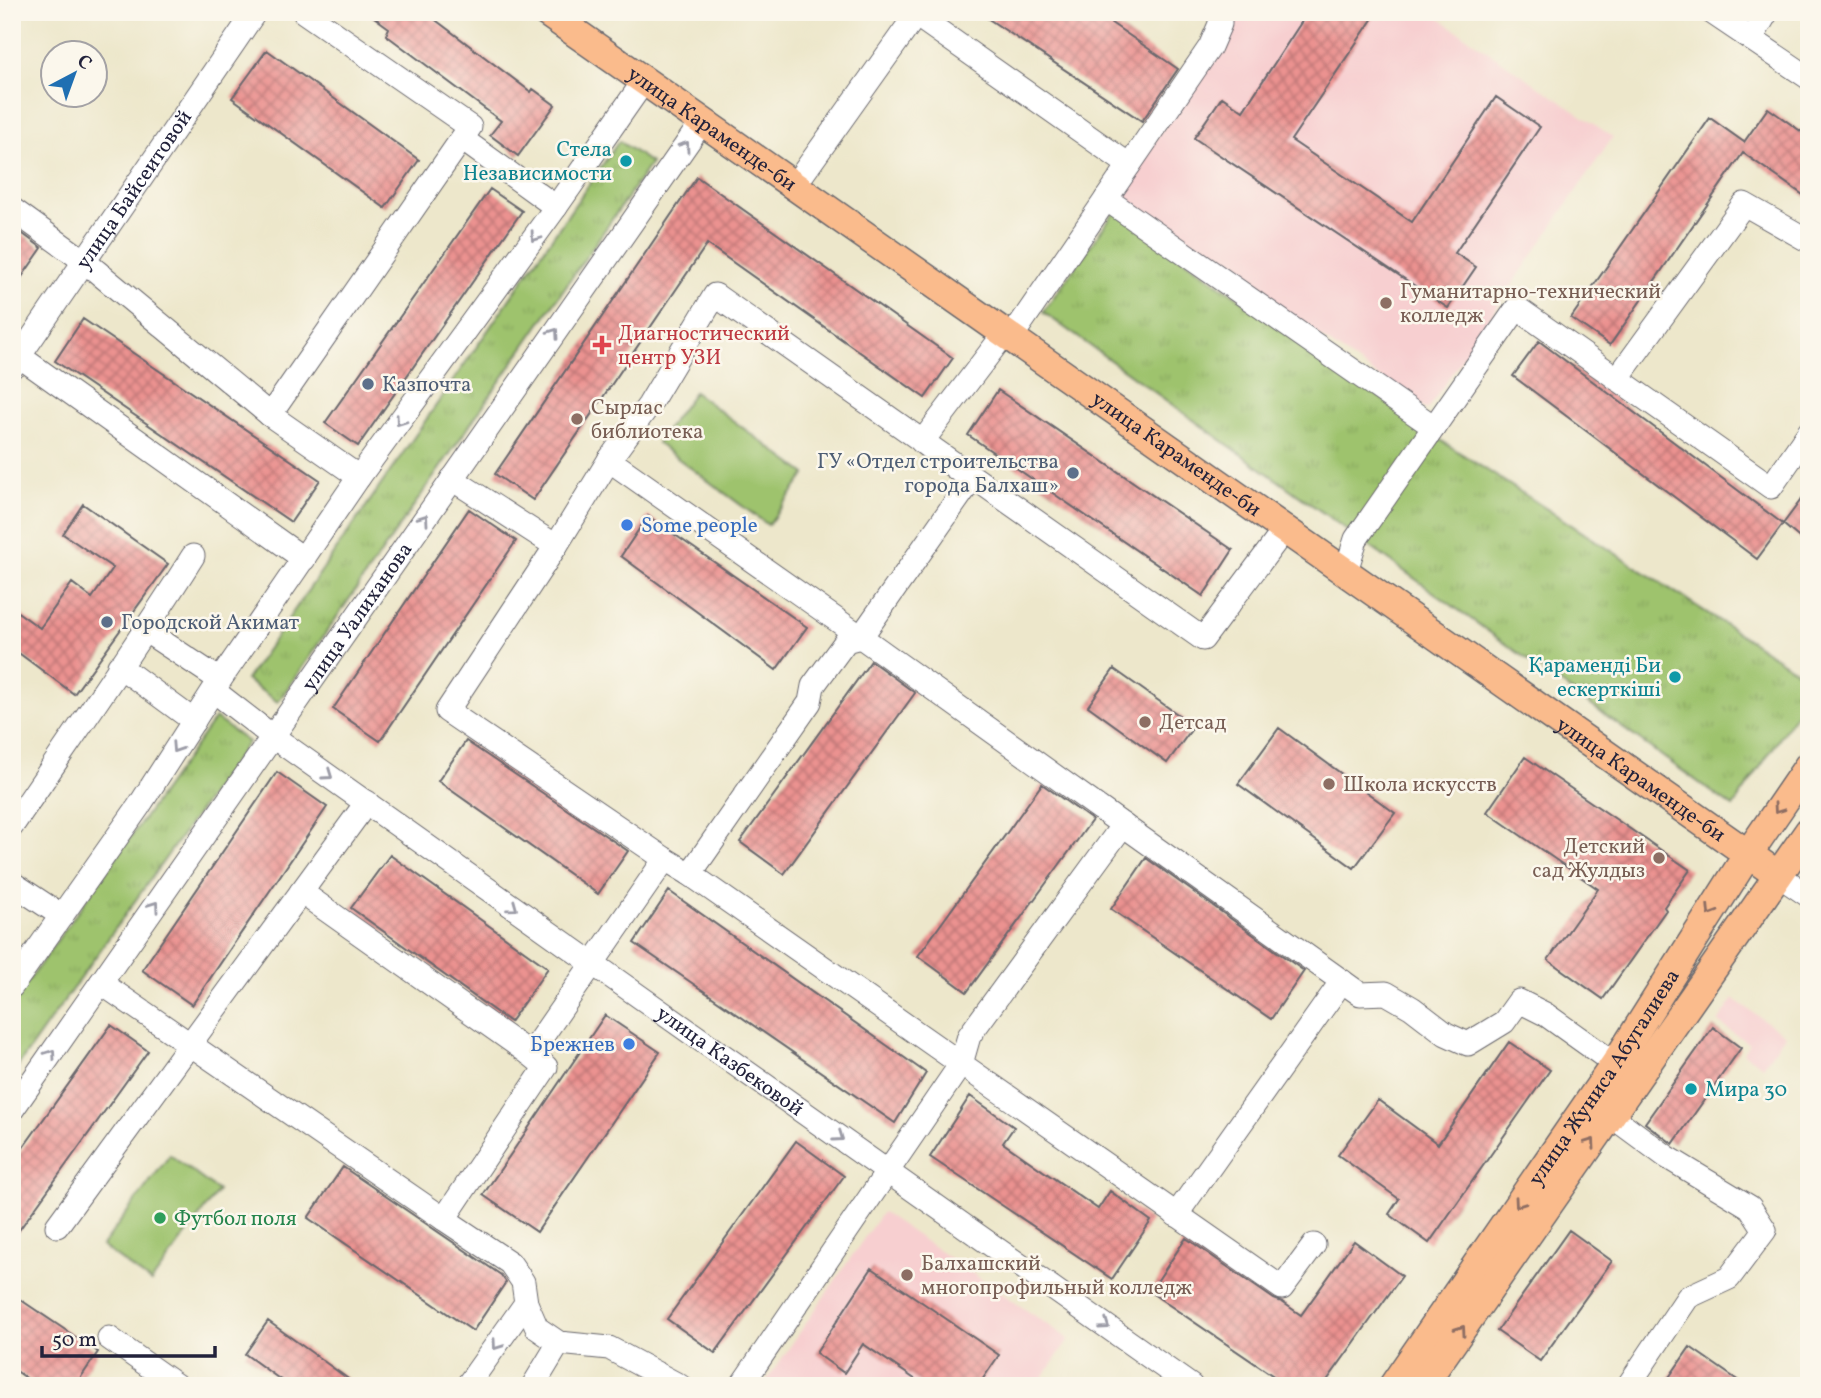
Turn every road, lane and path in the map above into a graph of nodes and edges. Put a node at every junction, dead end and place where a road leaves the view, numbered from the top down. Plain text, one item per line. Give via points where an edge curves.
1 (255, 12) edge
2 (304, 12) edge
3 (546, 12) edge
4 (1220, 12) edge
5 (1711, 12) edge
6 (1768, 12) edge
7 (917, 13) edge
8 (1751, 39) junction
9 (1809, 78) edge
10 (644, 81) junction
11 (702, 122) junction
12 (462, 139) junction
13 (1129, 165) junction
14 (794, 186) junction
15 (1106, 199) junction
16 (556, 207) junction
17 (12, 209) edge
18 (1809, 241) edge
19 (85, 261) junction
20 (1008, 335) junction
21 (15, 358) edge
22 (1617, 379) junction
23 (270, 415) junction
24 (1434, 427) junction
25 (1809, 432) edge
26 (922, 442) junction
27 (608, 460) junction
28 (359, 477) junction
29 (452, 479) junction
30 (1285, 529) junction
31 (556, 546) junction
32 (193, 556) dead end
33 (304, 559) junction
34 (1346, 571) junction
35 (146, 631) junction
36 (861, 637) junction
37 (119, 666) junction
38 (217, 686) junction
39 (194, 721) junction
40 (272, 736) junction
41 (1809, 765) edge
42 (367, 802) junction
43 (1123, 825) junction
44 (12, 826) edge
45 (1809, 831) edge
46 (1748, 854) junction
47 (665, 859) junction
48 (690, 874) junction
49 (1778, 874) junction
50 (12, 883) edge
51 (301, 892) junction
52 (1809, 896) edge
53 (62, 916) junction
54 (592, 963) junction
55 (1342, 981) junction
56 (101, 983) junction
57 (12, 986) edge
58 (190, 1045) junction
59 (530, 1054) junction
60 (961, 1064) junction
61 (1615, 1064) junction
62 (12, 1111) edge
63 (1610, 1115) junction
64 (887, 1170) junction
65 (1176, 1215) junction
66 (444, 1219) junction
67 (57, 1226) dead end
68 (1314, 1245) dead end
69 (526, 1303) junction
70 (109, 1338) dead end
71 (559, 1343) junction
72 (177, 1386) edge
73 (467, 1386) edge
74 (533, 1386) edge
75 (680, 1386) edge
76 (741, 1386) edge
77 (1191, 1386) edge
78 (1393, 1386) edge
79 (1422, 1386) edge
80 (1628, 1386) edge

1 - 19 street, улица Байсеитовой
2 - 12 street via 470,127
3 - 10 main road, улица Караменде-би
4 - 13 street via 1210,47
5 - 8 street
6 - 8 street
7 - 13 street
7 - 14 street
8 - 9 street
10 - 11 main road, улица Караменде-би
10 - 16 street
11 - 14 main road, улица Караменде-би
29 -> 11 street, улица Уалиханова
12 - 16 street
12 - 23 street
13 - 15 street
14 - 20 main road, улица Караменде-би
15 - 20 street
15 - 24 street
16 -> 28 street
17 - 19 street
18 - 22 street via 1744,204
19 - 21 street, улица Байсеитовой
19 - 23 street
20 - 26 street
20 - 30 main road, улица Караменде-би
21 - 33 street
22 - 24 street via 1517,308
22 - 25 street via 1771,487
23 - 28 street
24 - 34 street via 1356,538
26 - 27 street via 715,295 649,405
26 - 30 street via 1203,639
26 - 36 street via 971,480
27 - 31 street
27 - 36 street
28 - 33 street
29 - 31 street
40 -> 29 street, улица Уалиханова
30 - 34 main road, улица Караменде-би
31 - 47 street via 447,711
32 - 35 street
33 - 38 street
34 - 46 main road, улица Караменде-би
35 - 37 street
35 - 38 street, улица Казбековой
36 - 43 street
36 - 48 street via 846,641 813,686 810,702
37 - 39 street
37 - 44 street
38 - 39 street
38 - 40 street, улица Казбековой
39 -> 53 street
40 -> 42 street, улица Казбековой
56 -> 40 street, улица Уалиханова
41 -> 46 main road, улица Жуниса Абугалиева
42 - 51 street
42 -> 54 street, улица Казбековой
43 - 55 street
43 - 60 street via 970,1035
45 - 49 main road, улица Жуниса Абугалиева
46 - 49 main road, улица Караменде-би
46 -> 61 main road, улица Жуниса Абугалиева
47 - 48 street
47 - 54 street
48 - 60 street
49 - 52 street, улица Караменде-би
49 - 63 main road, улица Жуниса Абугалиева
50 - 53 street
51 - 58 street
51 - 59 street
53 - 57 street
54 - 59 street
54 -> 64 street, улица Казбековой
55 - 61 street via 1360,994 1386,993 1468,1044 1504,1022 1519,1001
55 - 65 street
56 - 58 street
62 -> 56 street, улица Уалиханова
58 - 66 street
58 - 67 street
59 - 66 street via 546,1068
60 - 64 street
60 - 65 street
61 -> 78 main road, улица Жуниса Абугалиева
79 -> 63 main road, улица Жуниса Абугалиева
63 - 80 street via 1667,1157 1750,1207 1765,1230 1730,1278 1688,1297
64 - 76 street
64 -> 77 street, улица Казбековой
65 - 68 street via 1282,1289
66 - 69 street via 510,1263 523,1282
69 - 71 street via 537,1328
69 -> 73 street
70 - 72 street
71 - 74 street
71 - 75 street via 608,1348

